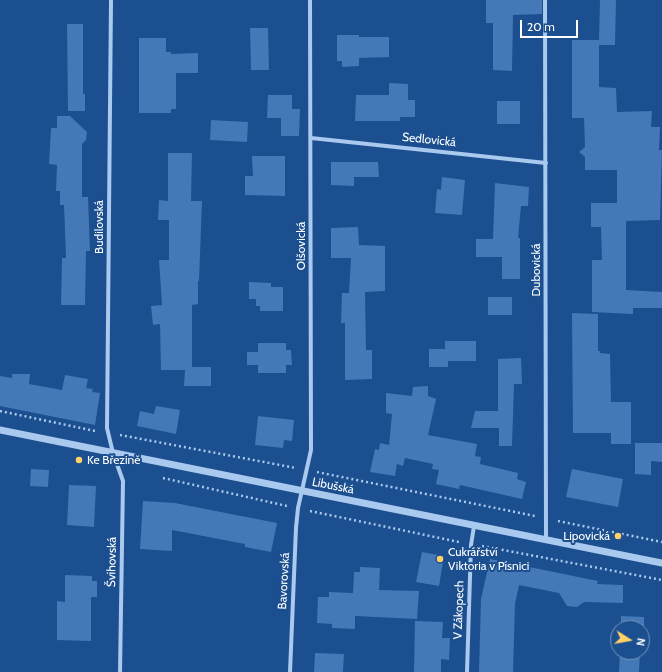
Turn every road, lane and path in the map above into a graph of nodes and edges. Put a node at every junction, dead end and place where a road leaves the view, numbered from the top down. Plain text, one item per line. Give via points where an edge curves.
1 (111, 0) edge
2 (310, 0) edge
3 (545, 0) edge
4 (311, 138) junction
5 (546, 163) junction
6 (0, 411) edge
7 (0, 430) edge
8 (109, 433) junction
9 (114, 453) junction
10 (306, 470) junction
11 (160, 478) dead end
12 (302, 491) junction
13 (298, 508) junction
14 (546, 518) junction
15 (474, 526) junction
16 (546, 540) junction
17 (662, 542) edge
18 (471, 545) junction
19 (662, 563) edge
20 (662, 580) edge
21 (120, 672) edge
22 (290, 672) edge
23 (467, 672) edge

1 - 8 street, Budilovská via 107,428
2 - 4 street, Olšovická
3 - 5 street, Dubovická
4 - 5 street, Sedlovická
4 - 10 street, Olšovická via 311,450
5 - 14 street, Dubovická
6 - 8 path
7 - 9 street, Libušská
8 - 9 street, Budilovská
8 - 10 path
9 - 12 street, Libušská
9 - 21 street, Švihovská via 122,481
10 - 12 street, Olšovická
10 - 14 path
11 - 13 path
12 - 13 street, Bavorovská
12 - 15 street, Libušská
13 - 18 path
13 - 22 street, Bavorovská
14 - 16 street, Dubovická
14 - 17 path
15 - 16 street, Libušská
15 - 18 street, V Zákopech
16 - 19 street, Libušská
18 - 20 path
18 - 23 street, V Zákopech

